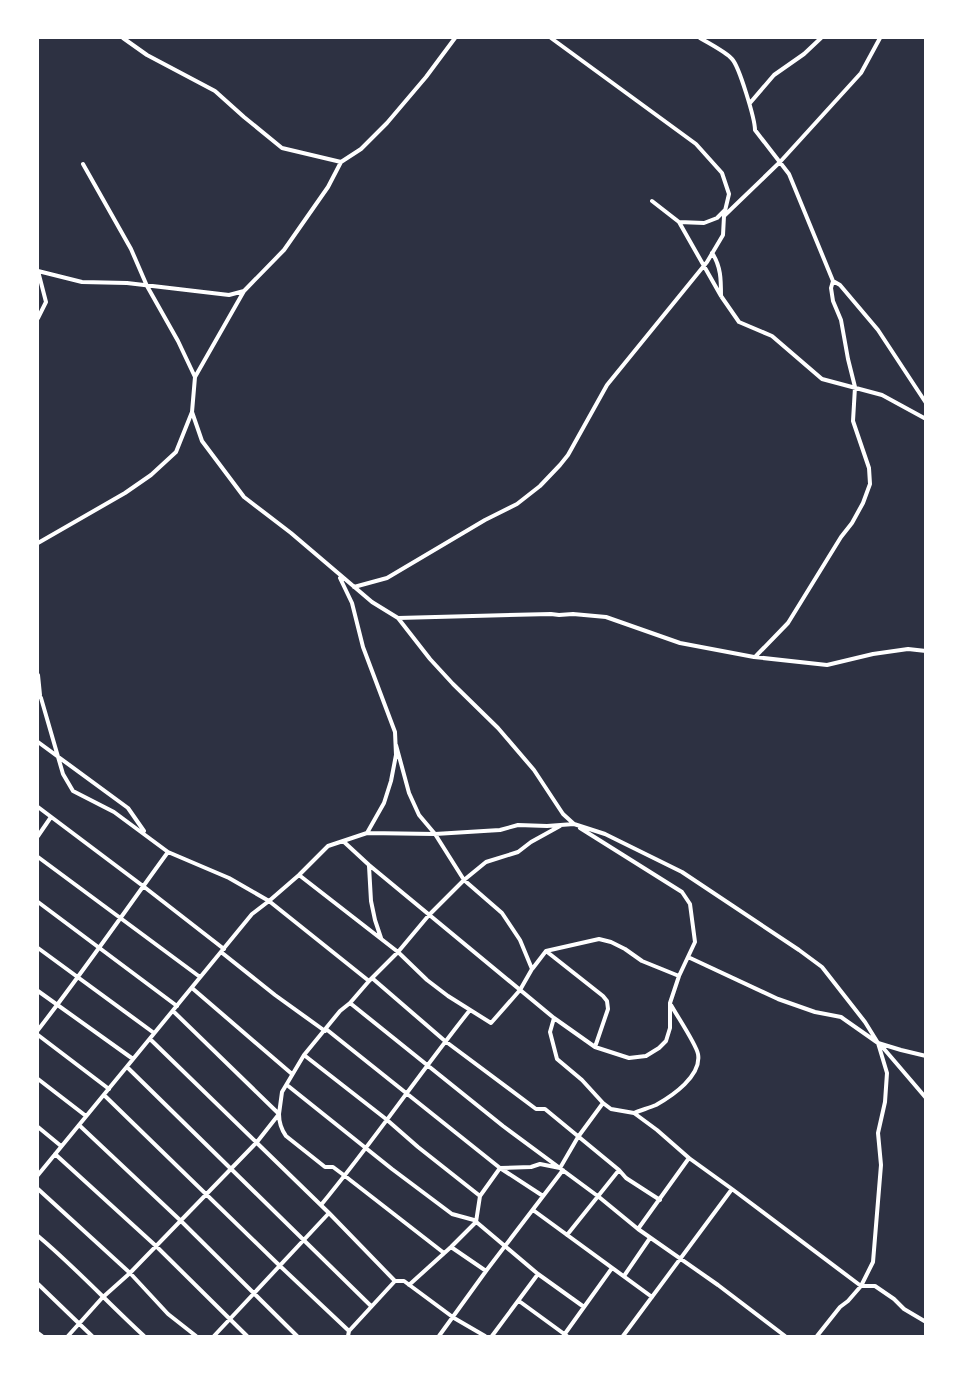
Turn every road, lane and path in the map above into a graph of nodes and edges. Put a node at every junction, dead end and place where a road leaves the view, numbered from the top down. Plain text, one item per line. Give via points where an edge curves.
1 (123, 38) edge
2 (455, 38) edge
3 (551, 38) edge
4 (700, 38) edge
5 (821, 38) edge
6 (878, 38) edge
7 (750, 103) junction
8 (341, 162) junction
9 (780, 162) junction
10 (83, 164) dead end
11 (652, 201) dead end
12 (725, 210) junction
13 (724, 216) junction
14 (679, 222) junction
15 (712, 253) junction
16 (704, 266) junction
17 (38, 271) edge
18 (832, 281) junction
19 (147, 286) junction
20 (244, 291) junction
21 (721, 296) junction
22 (38, 318) edge
23 (195, 377) junction
24 (855, 387) junction
25 (926, 403) edge
26 (192, 412) junction
27 (926, 419) edge
28 (38, 543) edge
29 (339, 575) junction
30 (354, 588) junction
31 (398, 618) junction
32 (926, 651) edge
33 (754, 657) junction
34 (38, 675) edge
35 (39, 696) edge
36 (38, 742) edge
37 (396, 744) junction
38 (58, 757) junction
39 (38, 807) edge
40 (51, 817) junction
41 (574, 824) junction
42 (561, 826) junction
43 (367, 833) junction
44 (435, 834) junction
45 (38, 836) edge
46 (148, 837) junction
47 (342, 840) junction
48 (168, 852) junction
49 (38, 857) edge
50 (369, 865) junction
51 (299, 875) junction
52 (464, 880) junction
53 (143, 886) junction
54 (38, 902) edge
55 (269, 902) junction
56 (429, 915) junction
57 (121, 917) junction
58 (382, 939) junction
59 (99, 947) junction
60 (38, 948) edge
61 (222, 950) junction
62 (546, 951) junction
63 (398, 952) junction
64 (688, 957) junction
65 (532, 969) junction
66 (679, 976) junction
67 (201, 977) junction
68 (77, 978) junction
69 (371, 980) junction
70 (192, 988) junction
71 (520, 990) junction
72 (38, 991) edge
73 (350, 1003) junction
74 (670, 1003) junction
75 (56, 1006) junction
76 (177, 1006) junction
77 (470, 1010) junction
78 (173, 1011) junction
79 (554, 1018) junction
80 (38, 1030) edge
81 (325, 1030) junction
82 (154, 1033) junction
83 (38, 1035) edge
84 (150, 1039) junction
85 (445, 1041) junction
86 (878, 1043) junction
87 (595, 1047) junction
88 (304, 1055) junction
89 (926, 1056) edge
90 (133, 1059) junction
91 (427, 1065) junction
92 (127, 1067) junction
93 (292, 1074) junction
94 (38, 1079) edge
95 (287, 1086) junction
96 (109, 1089) junction
97 (406, 1093) junction
98 (104, 1095) junction
99 (926, 1098) edge
100 (603, 1104) junction
101 (633, 1113) junction
102 (279, 1114) junction
103 (86, 1116) junction
104 (386, 1119) junction
105 (79, 1125) junction
106 (38, 1127) edge
107 (578, 1137) junction
108 (257, 1142) junction
109 (61, 1146) junction
110 (366, 1148) junction
111 (55, 1155) junction
112 (689, 1158) junction
113 (500, 1167) junction
114 (231, 1169) junction
115 (561, 1169) junction
116 (619, 1170) junction
117 (38, 1173) edge
118 (345, 1176) junction
119 (38, 1189) edge
120 (732, 1189) junction
121 (207, 1194) junction
122 (480, 1196) junction
123 (543, 1196) junction
124 (599, 1197) junction
125 (660, 1200) junction
126 (321, 1205) junction
127 (533, 1210) junction
128 (329, 1213) junction
129 (180, 1221) junction
130 (476, 1222) junction
131 (638, 1229) junction
132 (567, 1235) junction
133 (38, 1236) edge
134 (650, 1238) junction
135 (304, 1240) junction
136 (156, 1246) junction
137 (451, 1247) junction
138 (505, 1248) junction
139 (444, 1253) junction
140 (681, 1258) junction
141 (280, 1266) junction
142 (612, 1268) junction
143 (486, 1271) junction
144 (130, 1273) junction
145 (538, 1274) junction
146 (624, 1276) junction
147 (395, 1281) junction
148 (38, 1284) edge
149 (409, 1285) junction
150 (861, 1286) junction
151 (254, 1293) junction
152 (652, 1297) junction
153 (102, 1298) junction
154 (519, 1301) junction
155 (371, 1306) junction
156 (584, 1307) junction
157 (453, 1318) junction
158 (229, 1320) junction
159 (926, 1322) edge
160 (80, 1324) junction
161 (38, 1333) edge
162 (349, 1335) edge
163 (42, 1336) edge
164 (68, 1336) edge
165 (92, 1336) edge
166 (144, 1336) edge
167 (196, 1336) edge
168 (214, 1336) edge
169 (247, 1336) edge
170 (297, 1336) edge
171 (439, 1336) edge
172 (484, 1336) edge
173 (492, 1336) edge
174 (566, 1336) edge
175 (623, 1336) edge
176 (785, 1336) edge
177 (817, 1336) edge

1 - 8 street via 215,91 282,148
2 - 8 street via 387,123 362,149
3 - 12 street via 696,144 723,173 729,194
4 - 7 street via 733,59
5 - 7 street via 774,75
6 - 9 street via 861,74
7 - 9 street via 755,130
8 - 20 street via 328,188 284,250
9 - 13 street
9 - 18 street via 789,174
10 - 19 street
11 - 14 street
12 - 13 street
12 - 14 street via 704,223
13 - 15 street via 723,236
14 - 16 street
15 - 16 street
15 - 21 street via 721,276
16 - 21 street
16 - 30 street via 607,385 568,455 540,486 517,504 387,578
17 - 19 street via 82,282
17 - 22 street via 46,302
18 - 24 street via 833,301 841,320
18 - 25 street via 840,285 878,330
19 - 20 street via 229,295
19 - 23 street
20 - 23 street
21 - 24 street via 739,322 772,336 822,379
23 - 26 street
24 - 27 street via 882,395
24 - 33 street via 853,421 869,468 870,484 863,503 788,623
26 - 28 street via 176,452 151,475
26 - 29 street via 202,441 244,497
29 - 30 street
29 - 37 street via 352,603
30 - 31 street
31 - 33 street via 551,614 606,617 680,643
31 - 41 street via 430,659 506,736
32 - 33 street via 908,649 827,665
34 - 35 street
35 - 38 street
36 - 38 street
37 - 43 street via 392,781
37 - 44 street via 409,793 419,815
38 - 46 street via 128,808
38 - 46 street via 73,791 114,812
39 - 40 street
40 - 45 street
40 - 53 street
41 - 42 street
41 - 64 street via 682,892 690,904 695,942
41 - 86 street via 606,834 682,872 799,950 822,967
42 - 44 street via 518,825 500,830
42 - 52 street via 518,852 486,862
43 - 44 street
43 - 47 street
44 - 52 street
46 - 48 street
47 - 50 street
47 - 51 street via 328,846
48 - 53 street
48 - 55 street via 229,878
49 - 57 street
50 - 56 street
50 - 58 street via 371,902
51 - 55 street
51 - 58 street
52 - 56 street
52 - 65 street via 502,913 520,940
53 - 57 street
53 - 61 street
54 - 59 street
55 - 61 street via 252,914
55 - 69 street
56 - 63 street
56 - 71 street
57 - 59 street
57 - 67 street
58 - 63 street
59 - 68 street
59 - 76 street
60 - 68 street
61 - 67 street
61 - 81 street via 275,995
62 - 65 street
62 - 66 street via 599,939
62 - 87 street via 607,1001
63 - 69 street
63 - 77 street via 426,980
64 - 66 street
64 - 86 street via 778,999 841,1017
65 - 71 street
66 - 74 street
67 - 70 street
68 - 75 street
68 - 82 street
69 - 73 street
69 - 85 street
70 - 76 street
70 - 93 street
71 - 77 street via 491,1023
71 - 79 street
72 - 75 street
73 - 81 street
73 - 91 street
74 - 87 street via 666,1041 646,1056 629,1058
74 - 101 street via 694,1044 697,1065 693,1075 668,1098
75 - 80 street
75 - 90 street
76 - 78 street
77 - 85 street
78 - 82 street
78 - 102 street
79 - 87 street
79 - 100 street via 550,1032 557,1059
81 - 88 street
81 - 97 street
82 - 84 street
83 - 96 street
84 - 90 street
84 - 108 street
85 - 91 street
85 - 107 street via 536,1109 545,1109
86 - 89 street
86 - 99 street
86 - 150 street via 887,1073 878,1133 881,1165 873,1262
88 - 93 street
88 - 104 street
90 - 92 street
91 - 97 street
91 - 115 street
92 - 96 street
92 - 114 street
93 - 95 street
94 - 103 street
95 - 102 street via 282,1092
95 - 110 street
96 - 98 street
97 - 104 street
97 - 113 street
98 - 103 street
98 - 121 street
100 - 101 street
100 - 107 street
101 - 112 street
102 - 108 street
102 - 118 street via 286,1136 325,1167 333,1167
103 - 105 street
104 - 110 street
104 - 122 street
105 - 109 street
105 - 129 street
106 - 109 street
107 - 115 street
107 - 116 street
108 - 114 street
108 - 126 street
109 - 111 street
110 - 118 street
110 - 130 street via 452,1214
111 - 117 street
111 - 136 street
112 - 120 street
112 - 125 street
113 - 115 street via 540,1164
113 - 122 street
113 - 123 street
114 - 121 street
114 - 135 street
115 - 123 street
115 - 124 street
116 - 124 street
116 - 125 street
118 - 126 street
118 - 139 street
119 - 144 street
120 - 140 street
120 - 150 street
121 - 129 street
121 - 141 street
122 - 130 street
123 - 127 street
124 - 131 street
124 - 132 street
125 - 131 street
126 - 128 street
127 - 132 street
127 - 138 street
128 - 135 street
128 - 147 street
129 - 136 street
129 - 151 street
130 - 137 street
130 - 138 street
131 - 134 street
132 - 142 street
133 - 153 street
134 - 140 street
134 - 146 street
135 - 141 street
135 - 155 street
136 - 144 street
136 - 158 street
137 - 139 street
137 - 143 street
138 - 143 street
138 - 145 street
139 - 149 street
140 - 152 street
140 - 176 street
141 - 151 street
141 - 162 street
142 - 146 street
142 - 156 street
143 - 157 street
144 - 153 street
144 - 167 street via 168,1314
145 - 154 street
145 - 156 street
146 - 152 street
147 - 149 street
147 - 155 street
148 - 160 street
149 - 157 street
150 - 159 street via 875,1286
150 - 177 street
151 - 158 street
151 - 170 street
152 - 175 street
153 - 160 street
153 - 166 street
154 - 173 street
154 - 174 street
155 - 162 street
156 - 174 street
157 - 171 street
157 - 172 street
158 - 168 street
158 - 169 street
160 - 164 street
160 - 165 street
161 - 163 street

